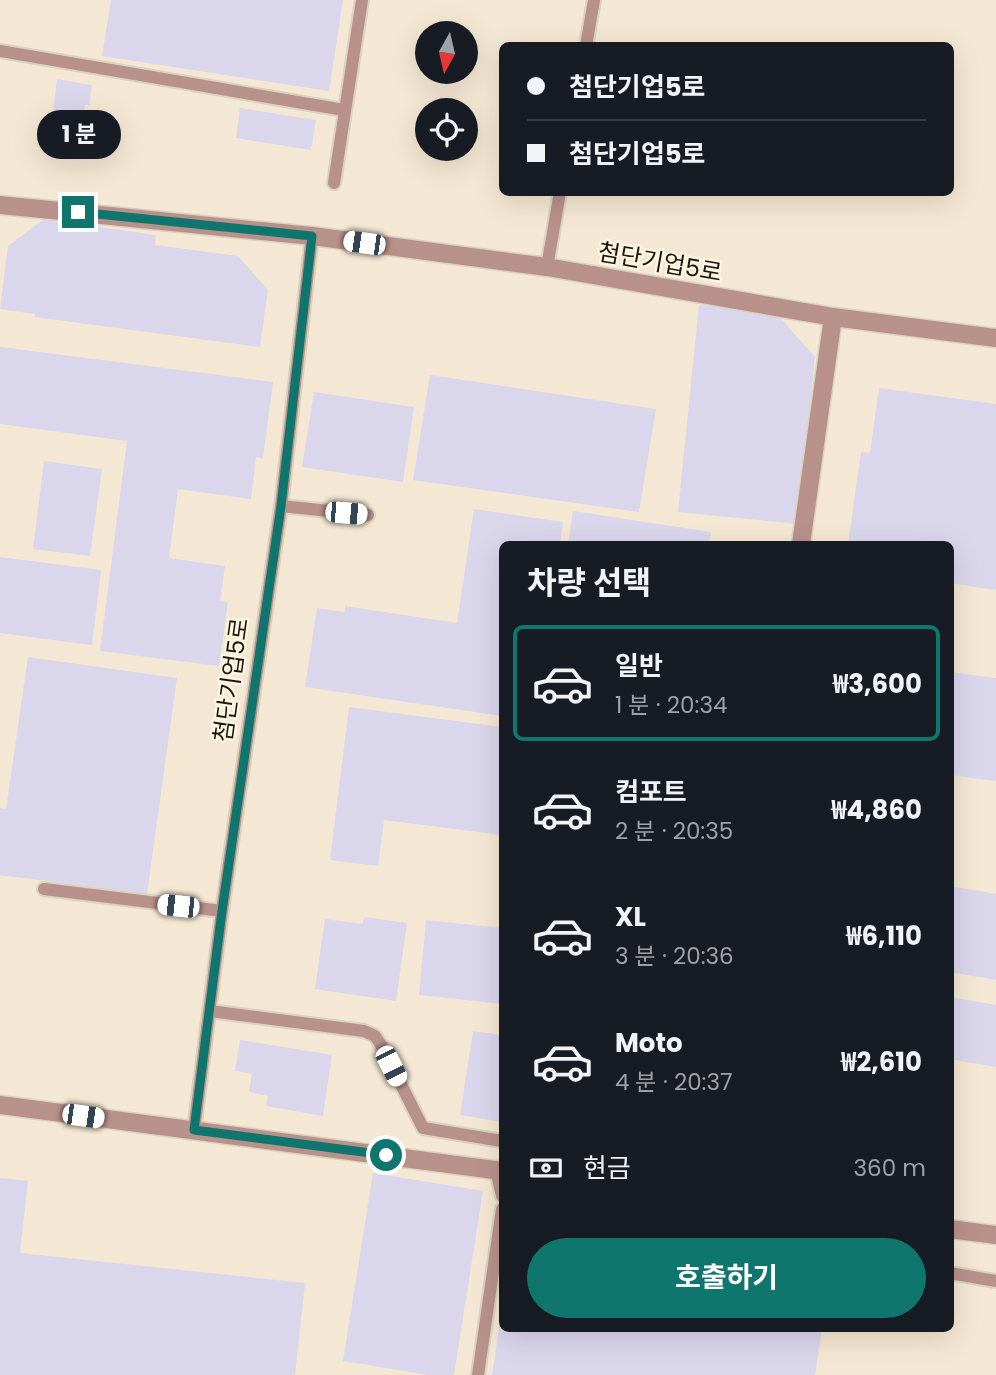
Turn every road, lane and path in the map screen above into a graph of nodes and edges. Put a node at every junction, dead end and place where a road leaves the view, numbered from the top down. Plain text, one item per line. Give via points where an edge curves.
1 (362, 0) edge
2 (594, 0) edge
3 (587, 42) edge
4 (0, 51) edge
5 (344, 110) junction
6 (334, 183) dead end
7 (559, 196) edge
8 (0, 205) edge
9 (312, 236) junction
10 (547, 267) junction
11 (833, 317) junction
12 (996, 338) edge
13 (281, 506) junction
14 (368, 514) dead end
15 (801, 541) edge
16 (44, 889) dead end
17 (222, 911) junction
18 (210, 1011) junction
19 (0, 1105) edge
20 (194, 1130) junction
21 (499, 1141) edge
22 (499, 1170) edge
23 (499, 1230) edge
24 (954, 1230) edge
25 (996, 1235) edge
26 (954, 1274) edge
27 (996, 1281) edge
28 (478, 1375) edge

1 - 5 lane
2 - 3 lane
4 - 5 lane
5 - 6 lane
7 - 10 lane
8 - 9 street, 첨단기업5로
9 - 10 street, 첨단기업5로
9 - 13 lane, 첨단기업5로
10 - 11 street, 첨단기업5로
11 - 12 street, 첨단기업5로
11 - 15 street
13 - 14 lane
13 - 17 lane, 첨단기업5로
16 - 17 lane
17 - 18 lane, 첨단기업5로
18 - 20 lane, 첨단기업5로
18 - 21 lane via 364,1031 381,1045 423,1128
19 - 20 street
20 - 22 street
23 - 28 lane
24 - 25 street
26 - 27 lane

